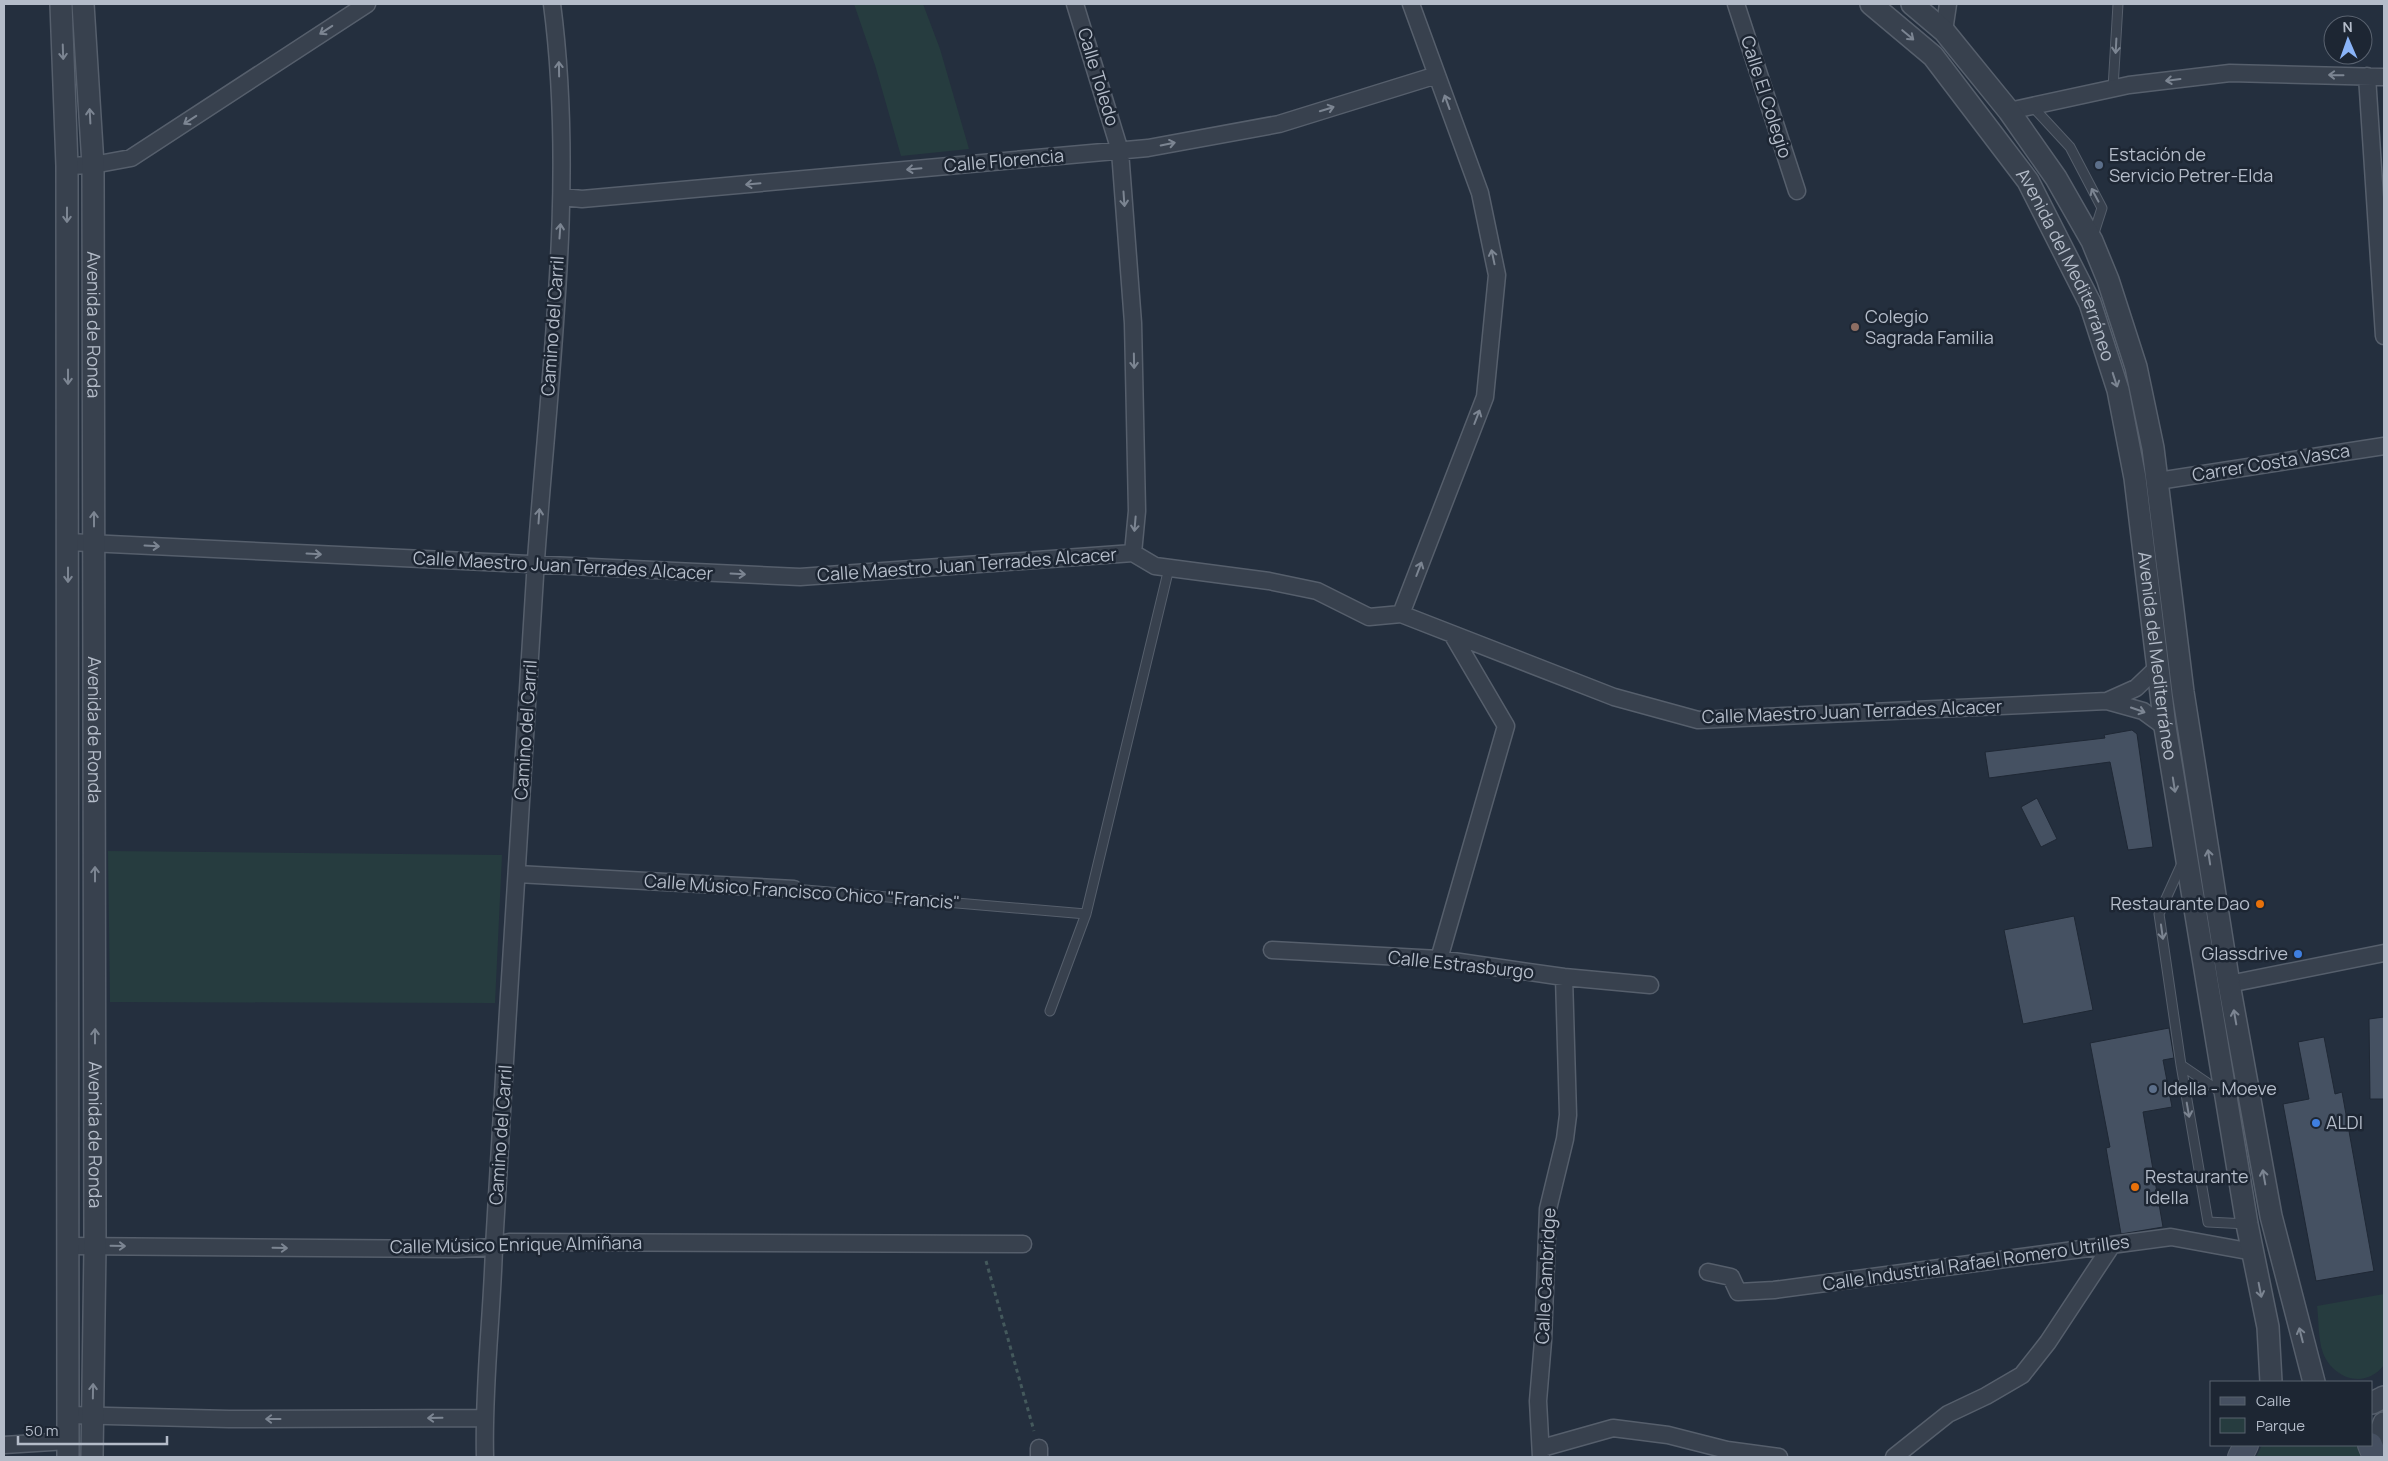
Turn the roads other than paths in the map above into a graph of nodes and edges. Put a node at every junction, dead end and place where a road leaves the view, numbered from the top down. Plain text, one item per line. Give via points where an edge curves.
1 (61, 4) edge
2 (83, 4) edge
3 (367, 4) edge
4 (552, 4) edge
5 (1076, 4) edge
6 (1411, 4) edge
7 (1736, 4) edge
8 (1870, 4) edge
9 (1912, 4) edge
10 (1948, 4) edge
11 (2118, 4) edge
12 (1944, 31) junction
13 (1437, 74) junction
14 (2366, 76) junction
15 (2384, 77) edge
16 (2113, 88) junction
17 (2032, 106) junction
18 (2009, 111) junction
19 (1120, 151) junction
20 (93, 165) junction
21 (67, 166) junction
22 (1797, 191) dead end
23 (563, 197) junction
24 (2092, 241) junction
25 (2384, 336) edge
26 (2384, 446) edge
27 (2158, 481) junction
28 (68, 542) junction
29 (94, 543) junction
30 (1133, 553) junction
31 (536, 564) junction
32 (1169, 568) junction
33 (1401, 614) junction
34 (1452, 634) junction
35 (2158, 667) junction
36 (2107, 701) junction
37 (2165, 727) junction
38 (2186, 854) junction
39 (517, 874) junction
40 (794, 890) joint
41 (1086, 914) junction
42 (1272, 950) dead end
43 (2384, 953) edge
44 (1439, 959) junction
45 (1564, 977) junction
46 (2229, 984) junction
47 (1650, 985) dead end
48 (1050, 1010) dead end
49 (2181, 1065) junction
50 (2226, 1096) junction
51 (2247, 1224) junction
52 (1022, 1244) dead end
53 (2112, 1245) junction
54 (69, 1246) junction
55 (95, 1246) junction
56 (494, 1247) junction
57 (2253, 1252) junction
58 (1708, 1272) dead end
59 (2271, 1381) edge
60 (2314, 1381) edge
61 (68, 1415) junction
62 (92, 1415) junction
63 (484, 1418) junction
64 (2384, 1423) edge
65 (4, 1445) edge
66 (2371, 1446) edge
67 (68, 1449) edge
68 (1542, 1453) edge
69 (92, 1457) edge
70 (486, 1457) edge
71 (1780, 1457) edge
72 (1894, 1457) edge
73 (2377, 1457) edge

1 -> 21 street, Avenida de Ronda
20 -> 2 street, Avenida de Ronda
3 -> 20 street via 131,158
23 -> 4 street, Camino del Carril via 559,57
5 - 19 street, Calle Toledo
6 - 13 street
7 - 22 street, Calle El Colegio
8 -> 35 street, Avenida del Mediterráneo via 1933,56 2028,181 2090,303 2118,390 2135,478
9 - 12 street, Avenida del Mediterráneo
10 - 12 street
11 -> 16 lane
12 - 18 street, Avenida del Mediterráneo
19 -> 13 street, Calle Florencia via 1279,124
33 -> 13 street via 1484,397 1497,275 1480,192
14 - 15 street
14 -> 16 street via 2230,73
14 - 25 street
16 - 17 street
17 - 18 street
24 -> 17 lane via 2102,208 2070,146
18 - 24 street, Avenida del Mediterráneo via 2056,178
19 -> 23 street, Calle Florencia via 600,197
19 -> 30 street, Calle Toledo via 1133,324 1137,511
20 - 21 street
29 -> 20 street, Avenida de Ronda
21 -> 28 street, Avenida de Ronda
31 -> 23 street, Camino del Carril
24 - 27 street, Avenida del Mediterráneo via 2136,367
26 - 27 street, Carrer Costa Vasca
46 -> 27 street, Avenida del Mediterráneo via 2183,692
28 - 29 street, Calle Maestro Juan Terrades Alcacer
28 -> 54 street, Avenida de Ronda
29 -> 31 street, Calle Maestro Juan Terrades Alcacer
55 -> 29 street, Avenida de Ronda
31 -> 30 street, Calle Maestro Juan Terrades Alcacer via 800,577
30 - 32 street, Calle Maestro Juan Terrades Alcacer via 1155,566
31 - 39 street, Camino del Carril
32 - 33 street, Calle Maestro Juan Terrades Alcacer via 1269,581 1317,591 1369,617
32 - 41 lane
33 - 34 street, Calle Maestro Juan Terrades Alcacer
34 - 36 street, Calle Maestro Juan Terrades Alcacer via 1614,698 1698,720
34 - 44 street via 1506,726
35 - 36 street, Calle Maestro Juan Terrades Alcacer via 2136,688
35 - 37 street, Avenida del Mediterráneo
36 -> 37 street, Calle Maestro Juan Terrades Alcacer via 2144,711
37 -> 38 street, Avenida del Mediterráneo
38 -> 49 lane via 2159,914
38 - 50 street, Avenida del Mediterráneo
39 - 40 street, Calle Músico Francisco Chico "Francis"
39 - 56 street, Camino del Carril
40 - 41 lane, Calle Músico Francisco Chico "Francis"
41 - 48 lane
42 - 44 street, Calle Estrasburgo
43 - 46 street
44 - 45 street, Calle Estrasburgo
45 - 47 street, Calle Estrasburgo
45 - 68 street, Calle Cambridge via 1568,1115 1566,1139 1548,1209 1538,1401
60 -> 46 street, Avenida del Mediterráneo via 2271,1216
49 - 50 lane
49 -> 51 lane via 2208,1222
50 - 51 street, Avenida del Mediterráneo
51 - 57 street, Avenida del Mediterráneo
52 - 56 street, Calle Músico Enrique Almiñana via 509,1242
53 - 57 street, Calle Industrial Rafael Romero Utrilles via 2171,1237
53 - 58 street, Calle Industrial Rafael Romero Utrilles via 1774,1290 1738,1292 1731,1277
53 - 72 street via 2048,1342 2022,1375 1948,1414
54 - 55 street, Calle Músico Enrique Almiñana
54 - 61 street, Avenida de Ronda
55 -> 56 street, Calle Músico Enrique Almiñana
62 -> 55 street, Avenida de Ronda
56 - 63 street, Camino del Carril
57 -> 59 street, Avenida del Mediterráneo via 2268,1327
61 - 62 street
61 - 67 street, Avenida de Ronda
63 -> 62 street via 229,1419
62 - 69 street, Avenida de Ronda
63 - 70 street, Camino del Carril
64 - 73 street
65 - 67 street
66 - 73 main road
68 - 71 street via 1613,1428 1668,1435 1727,1450

